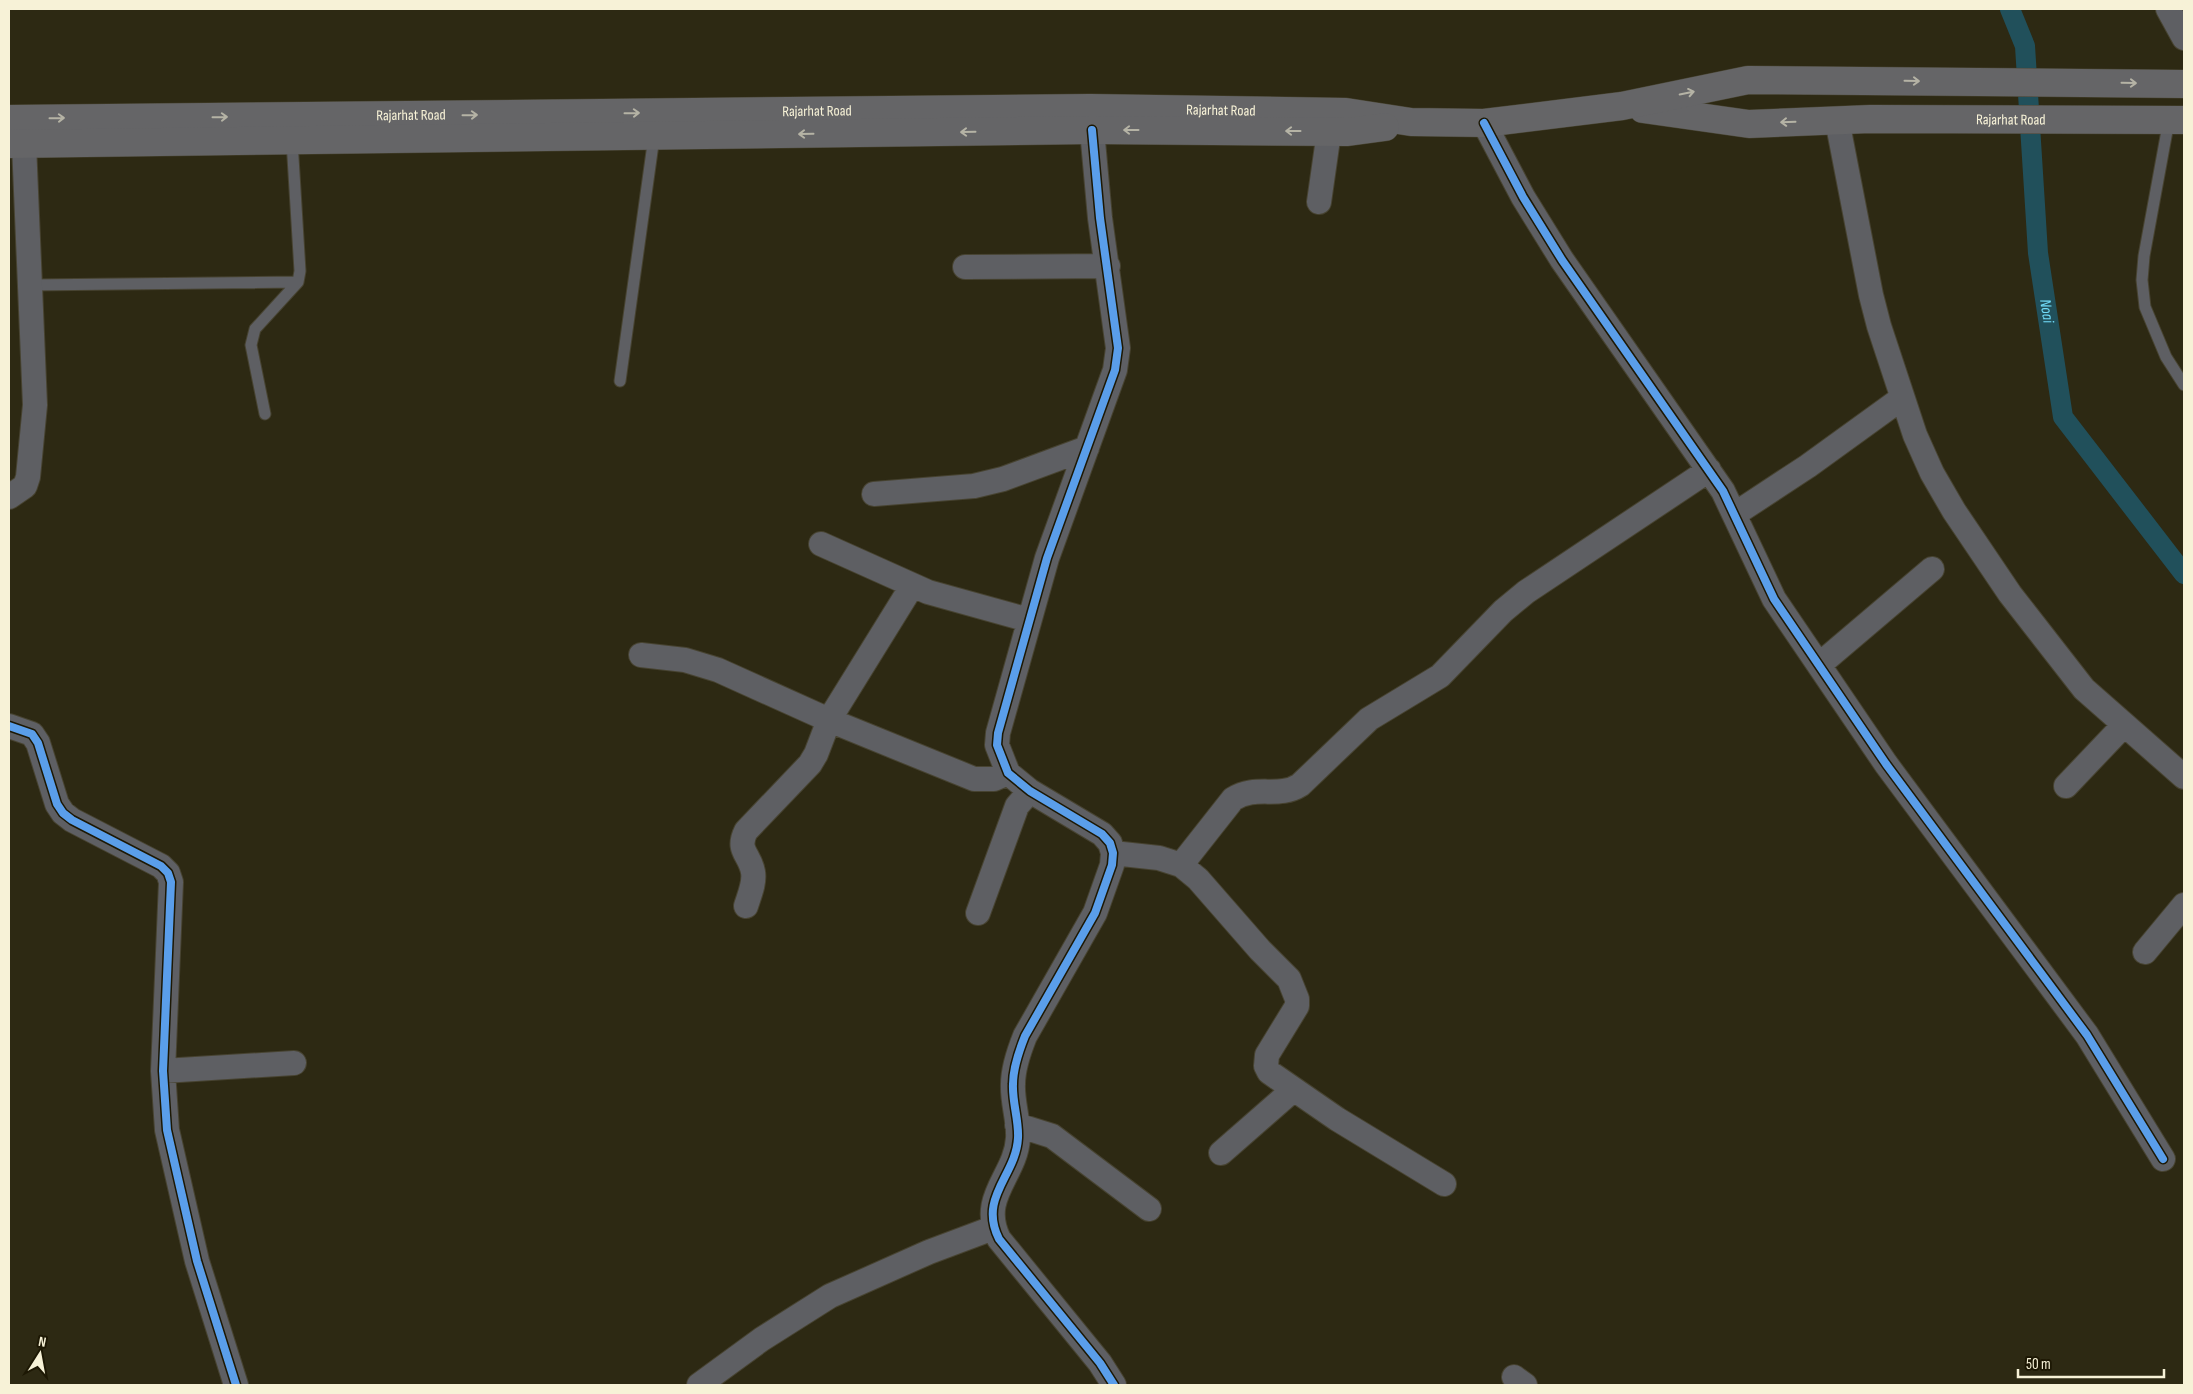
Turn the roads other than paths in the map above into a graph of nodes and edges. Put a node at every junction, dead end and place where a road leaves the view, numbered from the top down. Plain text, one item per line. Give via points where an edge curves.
1 (2168, 9) edge
2 (2184, 38) edge
3 (2184, 84) edge
4 (1622, 106) junction
5 (9, 119) edge
6 (1836, 120) junction
7 (2176, 120) edge
8 (1411, 122) junction
9 (1484, 124) junction
10 (1092, 130) junction
11 (1329, 132) junction
12 (654, 136) junction
13 (292, 141) junction
14 (16, 144) edge
15 (1319, 202) dead end
16 (1108, 266) junction
17 (965, 268) dead end
18 (298, 282) junction
19 (31, 285) junction
20 (620, 381) dead end
21 (2184, 385) edge
22 (1902, 398) junction
23 (265, 414) dead end
24 (1087, 448) junction
25 (1709, 470) junction
26 (874, 494) dead end
27 (9, 497) edge
28 (1735, 514) junction
29 (821, 544) dead end
30 (1932, 569) dead end
31 (912, 586) junction
32 (1029, 620) junction
33 (641, 655) dead end
34 (1819, 665) junction
35 (828, 720) junction
36 (2124, 725) junction
37 (9, 726) edge
38 (1008, 772) junction
39 (2184, 777) edge
40 (2066, 786) dead end
41 (1030, 791) junction
42 (1113, 853) junction
43 (1181, 865) junction
44 (2184, 905) edge
45 (746, 906) dead end
46 (978, 913) dead end
47 (2144, 952) dead end
48 (294, 1063) dead end
49 (163, 1071) junction
50 (1293, 1090) junction
51 (1017, 1125) junction
52 (1221, 1153) dead end
53 (2163, 1158) dead end
54 (1444, 1184) dead end
55 (1149, 1209) dead end
56 (994, 1228) junction
57 (236, 1385) edge
58 (699, 1385) edge
59 (1114, 1385) edge

1 - 2 street
4 -> 3 main road via 1748,80
6 -> 4 main road, Rajarhat Road via 1749,124
4 - 9 main road, Rajarhat Road
5 -> 8 main road, Rajarhat Road via 1090,108 1346,112
6 - 7 main road, Rajarhat Road
6 - 22 street via 1870,295
7 - 21 lane via 2144,256 2142,280 2145,307 2166,356
8 - 9 main road, Rajarhat Road
8 - 11 main road via 1360,131
9 - 25 street via 1523,198 1562,260
11 -> 10 main road
10 -> 12 main road
10 - 16 street
11 - 15 street
12 - 13 main road
12 - 20 lane
13 - 14 main road
13 - 18 lane via 301,261
14 - 19 street
16 - 17 street
16 - 24 street via 1117,359
18 - 19 lane
18 - 23 lane via 254,329 251,337
19 - 27 street via 35,405 28,477 25,486
22 - 28 street
22 - 36 street via 1932,473 2010,594 2084,688
24 - 26 street via 1003,479 974,486
24 - 32 street via 1047,558
25 - 28 street
25 - 43 street via 1526,592 1440,676 1370,718 1300,785 1290,791 1243,793 1233,799
28 - 34 street via 1766,583
29 - 31 street
30 - 34 street
31 - 32 street
31 - 35 street
32 - 38 street via 998,733 997,745
33 - 35 street via 700,663
34 - 53 street via 1886,764 2087,1035
35 - 38 street via 974,779 994,779
35 - 45 street via 810,764 742,839 754,873
36 - 39 street
36 - 40 street
37 - 49 street via 32,734 38,743 57,804 63,812 168,872 171,882
38 - 41 street
41 - 42 street via 1102,834
41 - 46 street via 1017,806
42 - 43 street via 1159,858
42 - 51 street via 1112,865 1092,920 1021,1047 1012,1085
43 - 50 street via 1198,879 1289,979 1297,1006 1265,1060 1268,1072
44 - 47 street
48 - 49 street
49 - 57 street via 167,1130 197,1261
50 - 52 street
50 - 54 street
51 - 55 street via 1052,1136
51 - 56 street via 1014,1154 995,1195
56 - 58 street via 928,1252 830,1296 762,1339
56 - 59 street via 1000,1240 1100,1363

